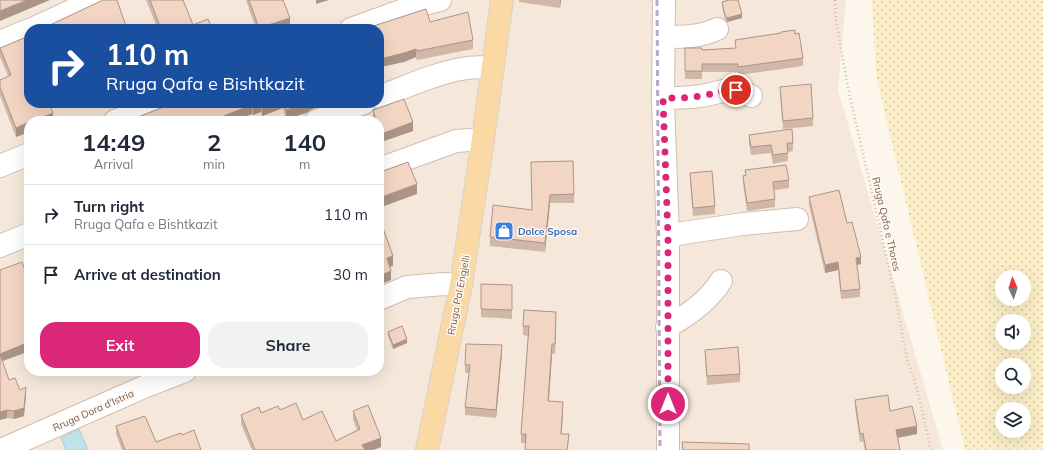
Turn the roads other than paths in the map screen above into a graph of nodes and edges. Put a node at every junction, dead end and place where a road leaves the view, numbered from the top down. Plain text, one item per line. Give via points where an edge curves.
1 (94, 0) edge
2 (440, 0) edge
3 (502, 0) edge
4 (664, 0) edge
5 (43, 24) edge
6 (365, 24) edge
7 (718, 29) dead end
8 (24, 32) edge
9 (664, 37) junction
10 (0, 42) edge
11 (492, 68) junction
12 (384, 96) edge
13 (752, 96) dead end
14 (663, 98) junction
15 (148, 108) edge
16 (351, 108) edge
17 (128, 116) edge
18 (329, 116) edge
19 (483, 139) junction
20 (24, 156) edge
21 (0, 166) edge
22 (384, 167) edge
23 (797, 219) dead end
24 (24, 236) edge
25 (668, 237) junction
26 (0, 246) edge
27 (721, 281) dead end
28 (461, 284) junction
29 (384, 297) edge
30 (667, 328) junction
31 (173, 376) edge
32 (2, 450) edge
33 (427, 450) edge
34 (668, 450) edge

1 - 5 street
2 - 6 street
3 - 11 main road, Rruga Pal Engjelli
4 - 9 street
7 - 9 street via 688,37
8 - 10 street
9 - 14 street
11 - 12 street via 461,69
11 - 19 main road, Rruga Pal Engjelli
13 - 14 street via 743,91 725,90 702,96
14 - 25 street
15 - 17 street
16 - 18 street
19 - 22 street via 456,141
19 - 28 main road, Rruga Pal Engjelli
20 - 21 street
23 - 25 street via 743,224
24 - 26 street
25 - 30 street
27 - 30 street via 691,312
28 - 29 street via 408,287
28 - 33 main road, Rruga Pal Engjelli
30 - 34 street
31 - 32 street, Rruga Dora d'Istria

